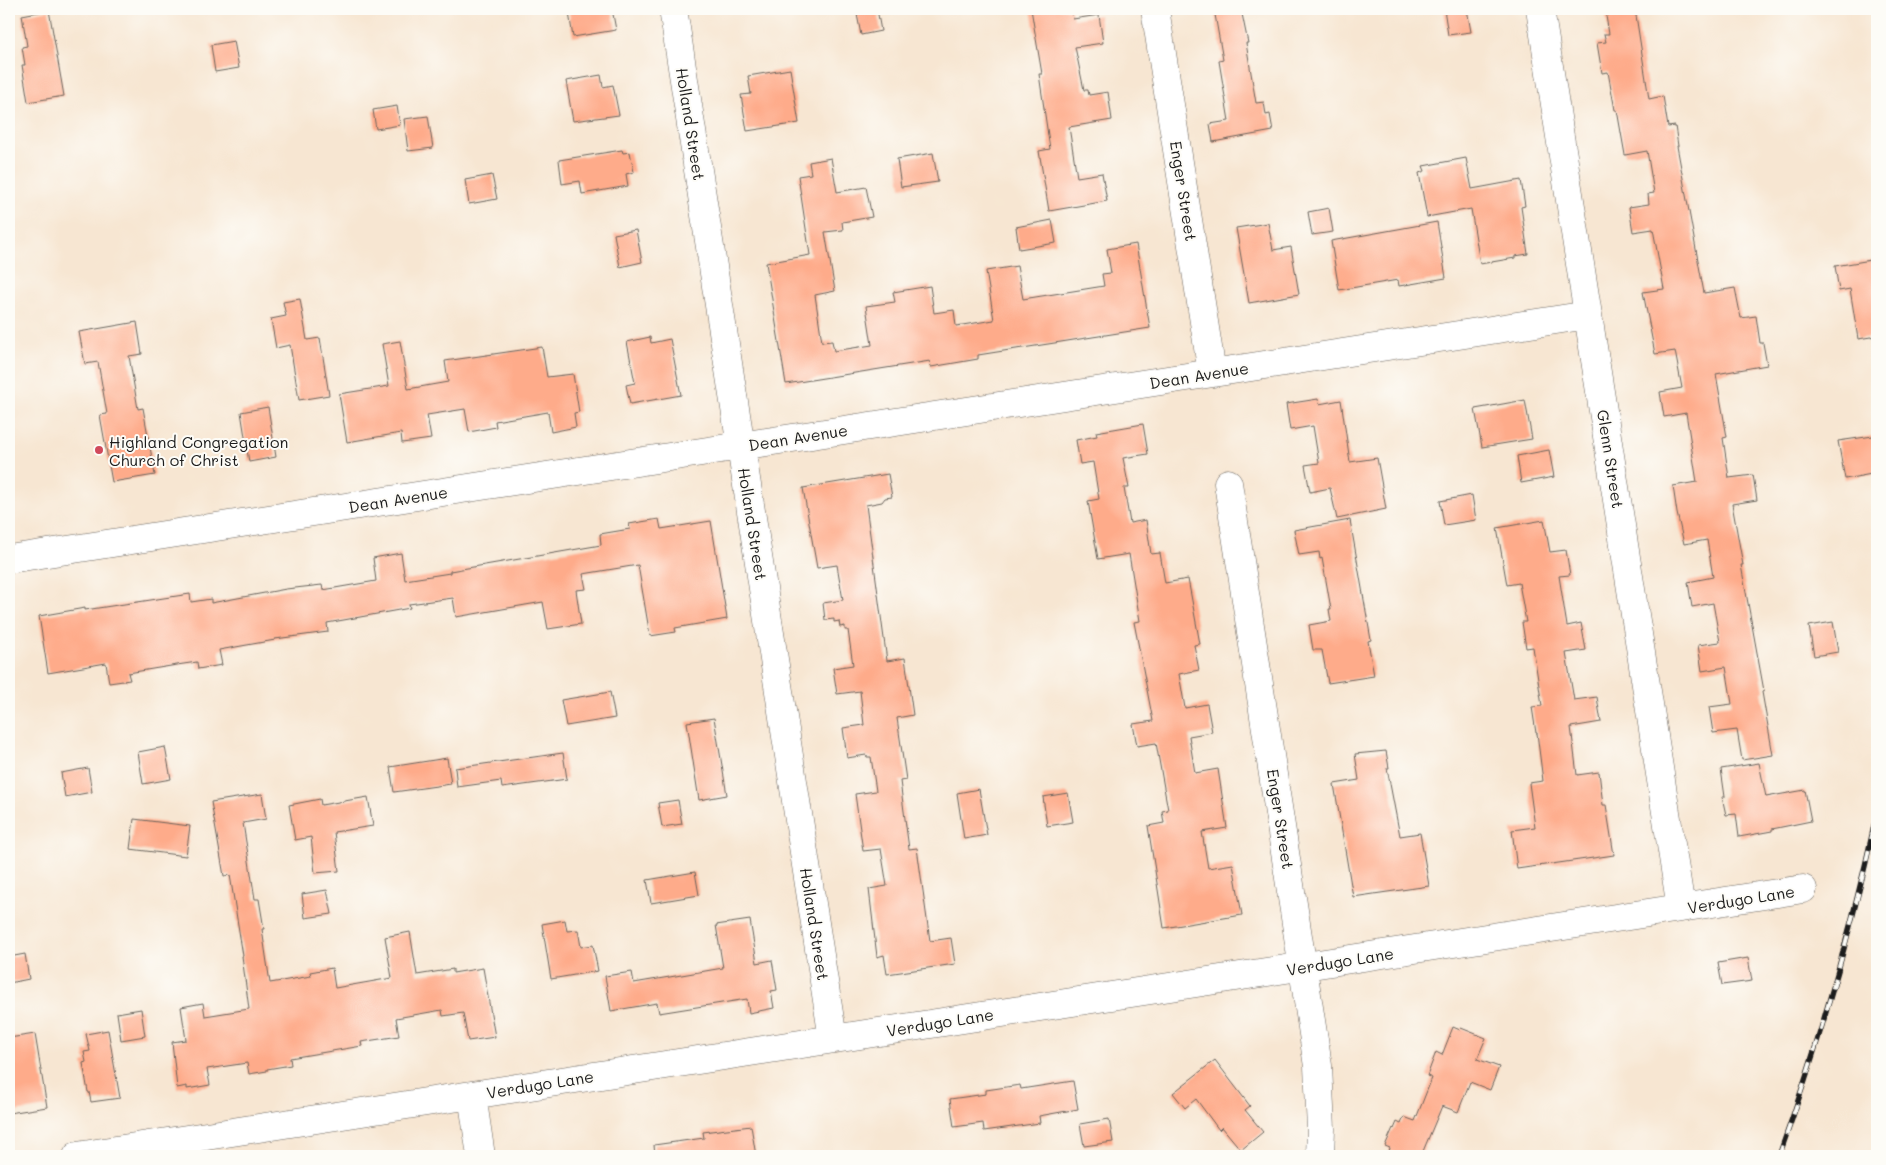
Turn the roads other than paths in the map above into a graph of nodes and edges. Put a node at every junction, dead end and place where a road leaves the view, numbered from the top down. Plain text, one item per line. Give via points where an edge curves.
1 (673, 9) edge
2 (1155, 9) edge
3 (1540, 9) edge
4 (1588, 315) junction
5 (1212, 373) junction
6 (741, 446) junction
7 (1228, 483) dead end
8 (9, 559) edge
9 (1803, 889) dead end
10 (1681, 908) junction
11 (1304, 966) junction
12 (833, 1039) junction
13 (472, 1095) junction
14 (77, 1156) edge
15 (481, 1156) edge
16 (1320, 1156) edge

1 - 6 street, Holland Street
2 - 5 street, Enger Street
3 - 4 street, Glenn Street
4 - 5 street, Dean Avenue
4 - 10 street, Glenn Street
5 - 6 street, Dean Avenue
6 - 8 street, Dean Avenue
6 - 12 street, Holland Street
7 - 11 street, Enger Street
9 - 10 street, Verdugo Lane
10 - 11 street, Verdugo Lane
11 - 12 street, Verdugo Lane
11 - 16 street, Enger Street via 1318,1066
12 - 13 street, Verdugo Lane
13 - 14 street, Verdugo Lane
13 - 15 street

